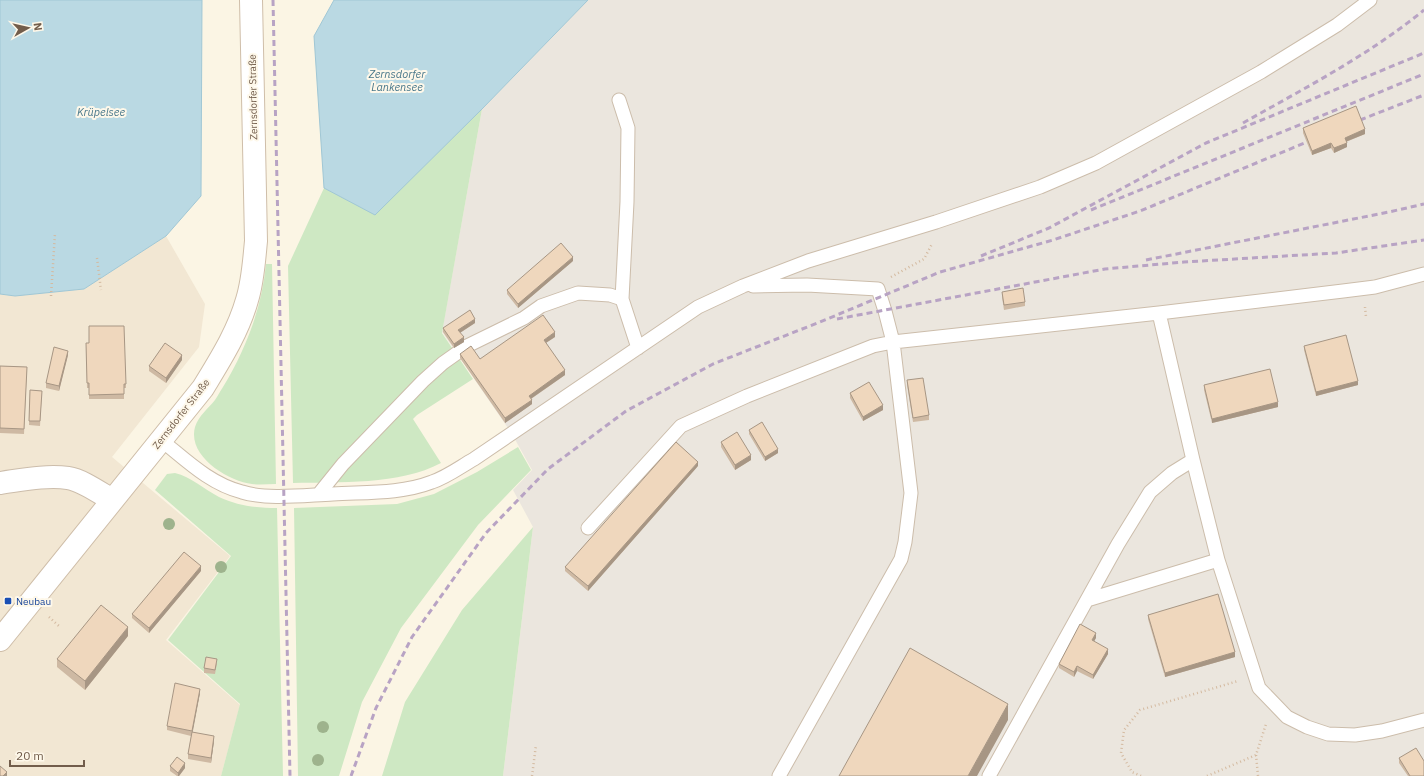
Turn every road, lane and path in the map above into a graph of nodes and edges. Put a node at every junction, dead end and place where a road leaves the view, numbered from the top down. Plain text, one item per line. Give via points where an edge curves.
1 (252, 0) edge
2 (1370, 0) edge
3 (620, 100) dead end
4 (936, 222) junction
5 (55, 233) dead end
6 (97, 258) dead end
7 (1424, 274) edge
8 (743, 286) junction
9 (878, 289) junction
10 (101, 290) dead end
11 (50, 296) dead end
12 (622, 299) junction
13 (1159, 313) junction
14 (893, 342) junction
15 (638, 348) junction
16 (161, 440) junction
17 (1193, 460) junction
18 (0, 483) edge
19 (318, 495) junction
20 (112, 500) junction
21 (588, 528) dead end
22 (1218, 560) junction
23 (1087, 600) junction
24 (52, 620) dead end
25 (59, 626) dead end
26 (0, 640) edge
27 (1256, 676) junction
28 (1273, 703) junction
29 (1424, 720) edge
30 (536, 745) dead end
31 (1256, 755) junction
32 (532, 776) edge
33 (779, 776) edge
34 (989, 776) edge
35 (1141, 776) edge
36 (1207, 776) edge
37 (1258, 776) edge

1 - 16 street, Zernsdorfer Straße via 256,241 248,299 221,359 203,388
2 - 4 lane via 1337,25 1261,72 1096,162 1040,187
3 - 12 lane via 628,128
4 - 8 lane via 808,261
4 - 9 path via 932,244 924,259 891,276
5 - 11 path
6 - 10 path
7 - 13 lane via 1375,287
8 - 9 lane
8 - 15 lane via 698,307
9 - 14 lane
12 - 15 lane
12 - 19 lane via 610,295 578,294 541,306 524,318 467,346 423,381 343,464
13 - 14 lane
13 - 17 lane
14 - 21 lane via 873,346 747,396 681,426
14 - 33 lane via 911,493 901,559
15 - 19 lane via 480,455 432,482 411,488
16 - 19 lane via 206,476 242,493
16 - 20 street, Zernsdorfer Straße
17 - 22 lane
17 - 23 lane via 1172,473 1150,492
18 - 20 street via 69,478
20 - 26 street, Zernsdorfer Straße
22 - 23 lane
22 - 27 lane
23 - 34 lane
24 - 25 path
27 - 28 lane via 1259,688
27 - 35 path via 1140,710 1124,730 1121,753 1132,772
28 - 29 lane via 1287,717 1328,734 1355,735
28 - 31 path
30 - 32 path
31 - 36 path
31 - 37 path

